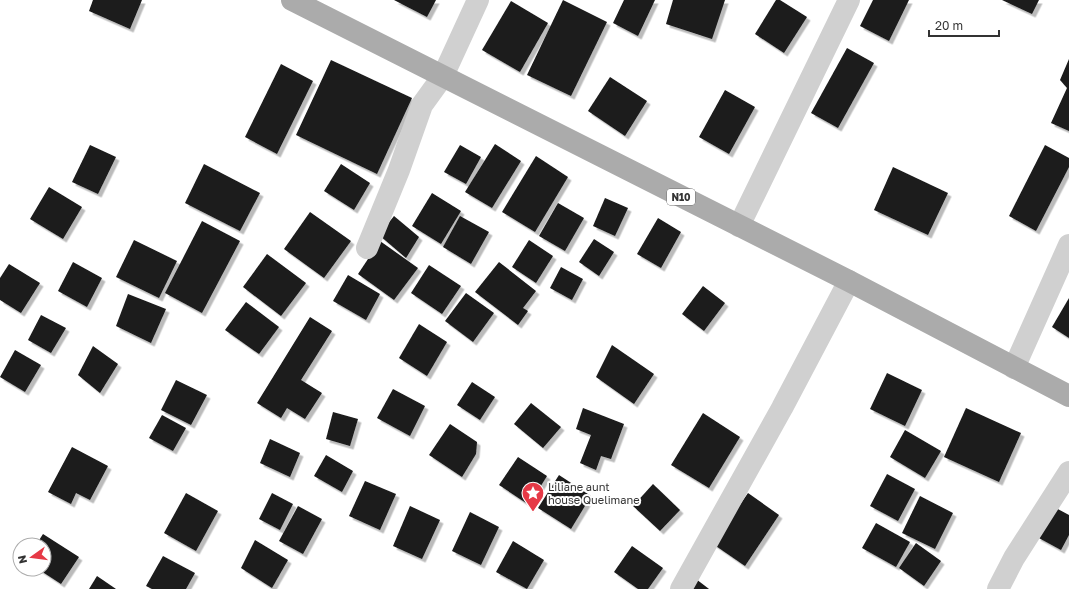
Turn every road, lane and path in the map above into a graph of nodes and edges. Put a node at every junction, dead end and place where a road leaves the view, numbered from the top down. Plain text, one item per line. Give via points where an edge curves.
1 (292, 0) edge
2 (478, 0) edge
3 (849, 0) edge
4 (443, 76) junction
5 (739, 226) junction
6 (1069, 245) edge
7 (368, 248) dead end
8 (849, 281) junction
9 (1014, 368) junction
10 (1069, 396) edge
11 (1069, 472) edge
12 (681, 589) edge
13 (998, 589) edge

1 - 4 main road, N10
2 - 4 street
3 - 5 street
4 - 5 main road, N10
4 - 7 street via 422,105
5 - 8 main road, N10
6 - 9 street
8 - 9 main road, N10
8 - 12 street
9 - 10 main road, N10
11 - 13 street via 1014,558

